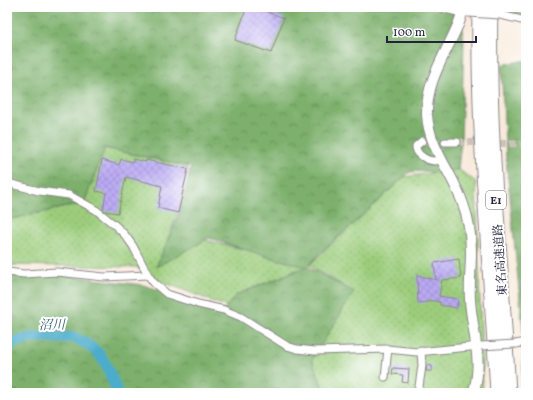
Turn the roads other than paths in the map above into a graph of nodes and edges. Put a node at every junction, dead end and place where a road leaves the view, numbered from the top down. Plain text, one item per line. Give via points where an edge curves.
1 (443, 7) edge
2 (468, 10) edge
3 (496, 11) edge
4 (526, 21) edge
5 (422, 141) dead end
6 (445, 142) tunnel mouth
7 (457, 142) tunnel mouth
8 (442, 159) junction
9 (7, 184) edge
10 (7, 272) edge
11 (148, 275) junction
12 (526, 342) edge
13 (479, 346) junction
14 (388, 349) junction
15 (421, 351) junction
16 (385, 377) dead end
17 (418, 393) edge
18 (473, 393) edge
19 (497, 393) edge
20 (509, 393) edge

1 - 2 street
2 - 3 street, bridge
2 - 8 street via 428,93 431,136
2 - 19 highway, 東名高速道路 / E1 via 479,69
3 - 4 street
3 - 20 highway, 東名高速道路 / E1 via 490,69 492,137
5 - 8 street via 415,149 419,154 433,161
6 - 7 street
8 - 13 street via 462,202 469,226 470,300
9 - 11 street via 69,195 96,210 125,235
10 - 11 street via 57,272 104,277
11 - 14 street via 167,294 241,317 287,346 316,351
12 - 13 street, bridge
13 - 15 street
13 - 18 street via 477,378
14 - 15 street
14 - 16 street
15 - 17 street via 422,366

